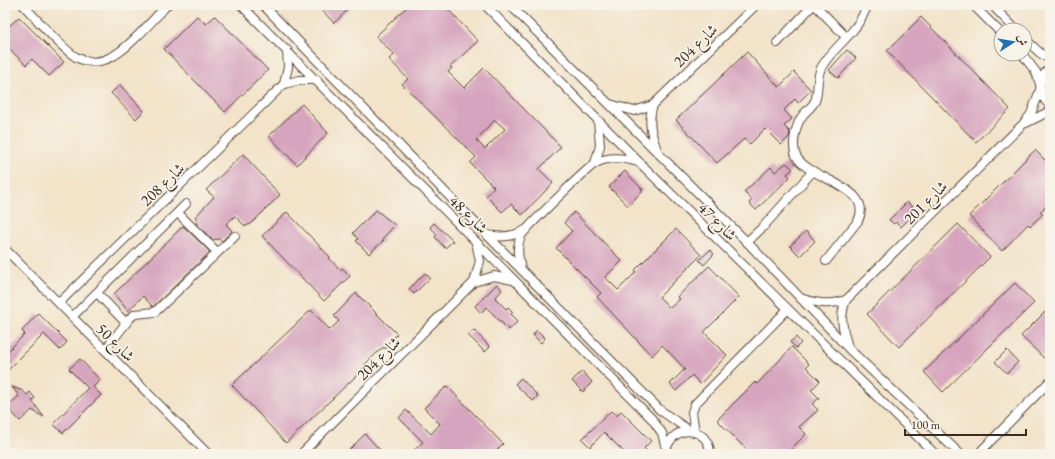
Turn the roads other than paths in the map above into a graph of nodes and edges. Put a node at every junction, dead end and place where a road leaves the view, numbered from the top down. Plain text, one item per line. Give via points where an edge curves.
1 (23, 5) edge
2 (167, 5) edge
3 (241, 5) edge
4 (263, 5) edge
5 (484, 5) edge
6 (510, 5) edge
7 (756, 5) edge
8 (868, 5) edge
9 (973, 5) edge
10 (992, 5) edge
11 (1008, 22) edge
12 (993, 25) edge
13 (846, 37) junction
14 (777, 44) dead end
15 (1033, 46) edge
16 (286, 50) junction
17 (1050, 59) edge
18 (1028, 62) edge
19 (1050, 68) edge
20 (317, 80) junction
21 (284, 84) junction
22 (1040, 87) junction
23 (607, 103) junction
24 (653, 105) junction
25 (1050, 105) edge
26 (1050, 111) edge
27 (598, 120) junction
28 (1024, 124) junction
29 (659, 156) junction
30 (595, 163) junction
31 (640, 163) junction
32 (813, 172) junction
33 (186, 204) dead end
34 (178, 213) junction
35 (526, 229) junction
36 (487, 235) junction
37 (235, 236) dead end
38 (476, 241) junction
39 (747, 242) junction
40 (5, 249) edge
41 (217, 252) junction
42 (826, 261) dead end
43 (521, 270) junction
44 (515, 280) junction
45 (474, 282) junction
46 (98, 294) junction
47 (798, 297) junction
48 (846, 300) junction
49 (59, 303) junction
50 (788, 309) junction
51 (72, 317) junction
52 (126, 323) junction
53 (849, 349) junction
54 (105, 350) junction
55 (1050, 380) edge
56 (692, 431) junction
57 (926, 445) junction
58 (666, 452) edge
59 (208, 454) edge
60 (301, 454) edge
61 (710, 454) edge
62 (930, 454) edge
63 (935, 454) edge
64 (960, 454) edge
65 (978, 454) edge

1 - 2 street via 76,57 88,61 101,61 122,49
3 - 16 street, شارع 48
4 - 36 street, شارع 48
5 - 27 street, شارع 47
6 - 23 street, شارع 47
7 - 24 street, شارع 204
8 - 13 street via 859,22
9 - 12 street
10 - 11 street
13 - 14 street via 813,5
13 - 32 street via 821,69 814,102 802,116 796,131 794,144 798,160
15 - 17 street
16 - 20 street, شارع 48
16 - 21 street via 288,67
18 - 22 street via 1036,72
19 - 22 street, شارع 201 via 1044,74
20 - 21 street via 300,80
20 - 38 street, شارع 48
21 - 49 street, شارع 208
22 - 25 street
22 - 28 street, شارع 201 via 1031,114
23 - 24 street, شارع 204 via 634,111
23 - 29 street, شارع 47
24 - 29 street via 650,130
26 - 28 street, شارع 201
27 - 30 street via 600,137
27 - 31 street, شارع 47
28 - 48 street, شارع 201
29 - 39 street, شارع 47
30 - 31 street via 618,158
30 - 35 street
31 - 50 street, شارع 47
32 - 39 street
32 - 42 street via 835,182 861,206 862,214 858,221
33 - 34 street
34 - 41 street
34 - 46 street
35 - 36 street via 504,237
35 - 43 street via 518,244 517,253
36 - 43 street, شارع 48
37 - 41 street
38 - 44 street, شارع 48
38 - 45 street, شارع 204 via 480,261
39 - 47 street, شارع 47
40 - 49 street, شارع 50
41 - 52 street via 155,312 135,314
43 - 56 street, شارع 48 via 660,410
44 - 45 street, شارع 204 via 494,276
44 - 58 street, شارع 48 via 652,418 662,433
45 - 60 street, شارع 204
46 - 51 street
46 - 52 street
47 - 48 street via 823,304
47 - 53 street, شارع 47
48 - 53 street via 842,323
49 - 51 street, شارع 50
50 - 56 street via 695,404 692,412
50 - 57 street, شارع 47
51 - 54 street, شارع 50
52 - 54 street
53 - 64 street, شارع 47
54 - 59 street, شارع 50
55 - 65 street
56 - 58 street via 674,436
56 - 61 street, شارع 48 via 707,441
57 - 62 street
57 - 63 street, شارع 47

